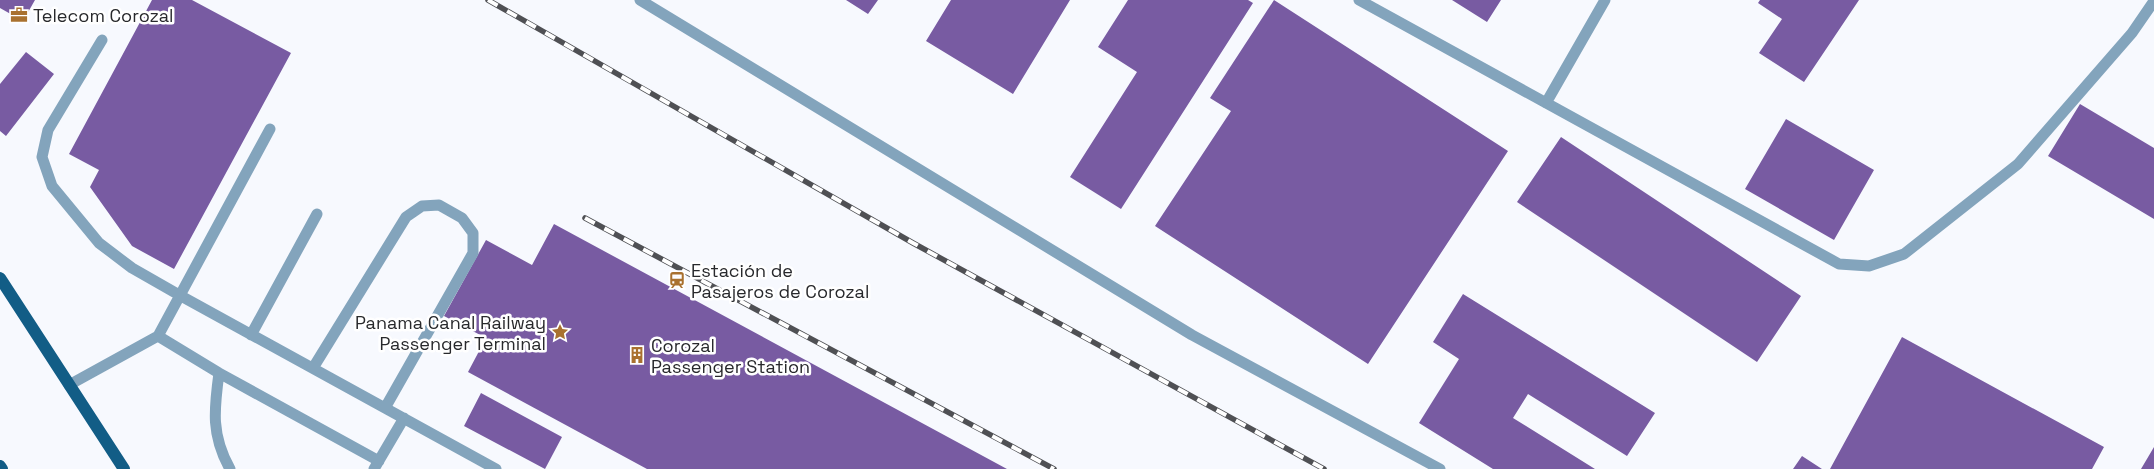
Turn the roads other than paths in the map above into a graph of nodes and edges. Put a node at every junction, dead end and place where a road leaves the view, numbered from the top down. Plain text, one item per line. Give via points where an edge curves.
1 (640, 0) edge
2 (1359, 0) edge
3 (1605, 0) edge
4 (2154, 1) edge
5 (102, 40) dead end
6 (1546, 103) junction
7 (270, 129) dead end
8 (317, 214) dead end
9 (0, 278) edge
10 (181, 296) junction
11 (251, 334) junction
12 (158, 336) junction
13 (313, 368) junction
14 (219, 373) junction
15 (69, 385) junction
16 (385, 408) junction
17 (404, 418) junction
18 (376, 465) edge
19 (124, 469) edge
20 (230, 469) edge
21 (496, 469) edge
22 (1440, 469) edge

1 - 22 lane via 1192,335
2 - 6 lane
3 - 6 lane
4 - 6 lane via 2132,33 2018,164 1904,254 1869,266 1839,264
5 - 10 lane via 48,130 42,156 52,186 99,243 132,268
7 - 10 lane
8 - 11 lane
9 - 15 main road
10 - 11 lane
10 - 12 lane
11 - 13 lane
12 - 14 lane
12 - 15 lane
13 - 16 lane
13 - 16 lane via 406,217 422,206 439,205 462,218 473,234 472,253
14 - 18 lane
14 - 20 lane via 214,407 216,432 222,455
15 - 19 main road
16 - 17 lane
17 - 18 lane
17 - 21 lane

